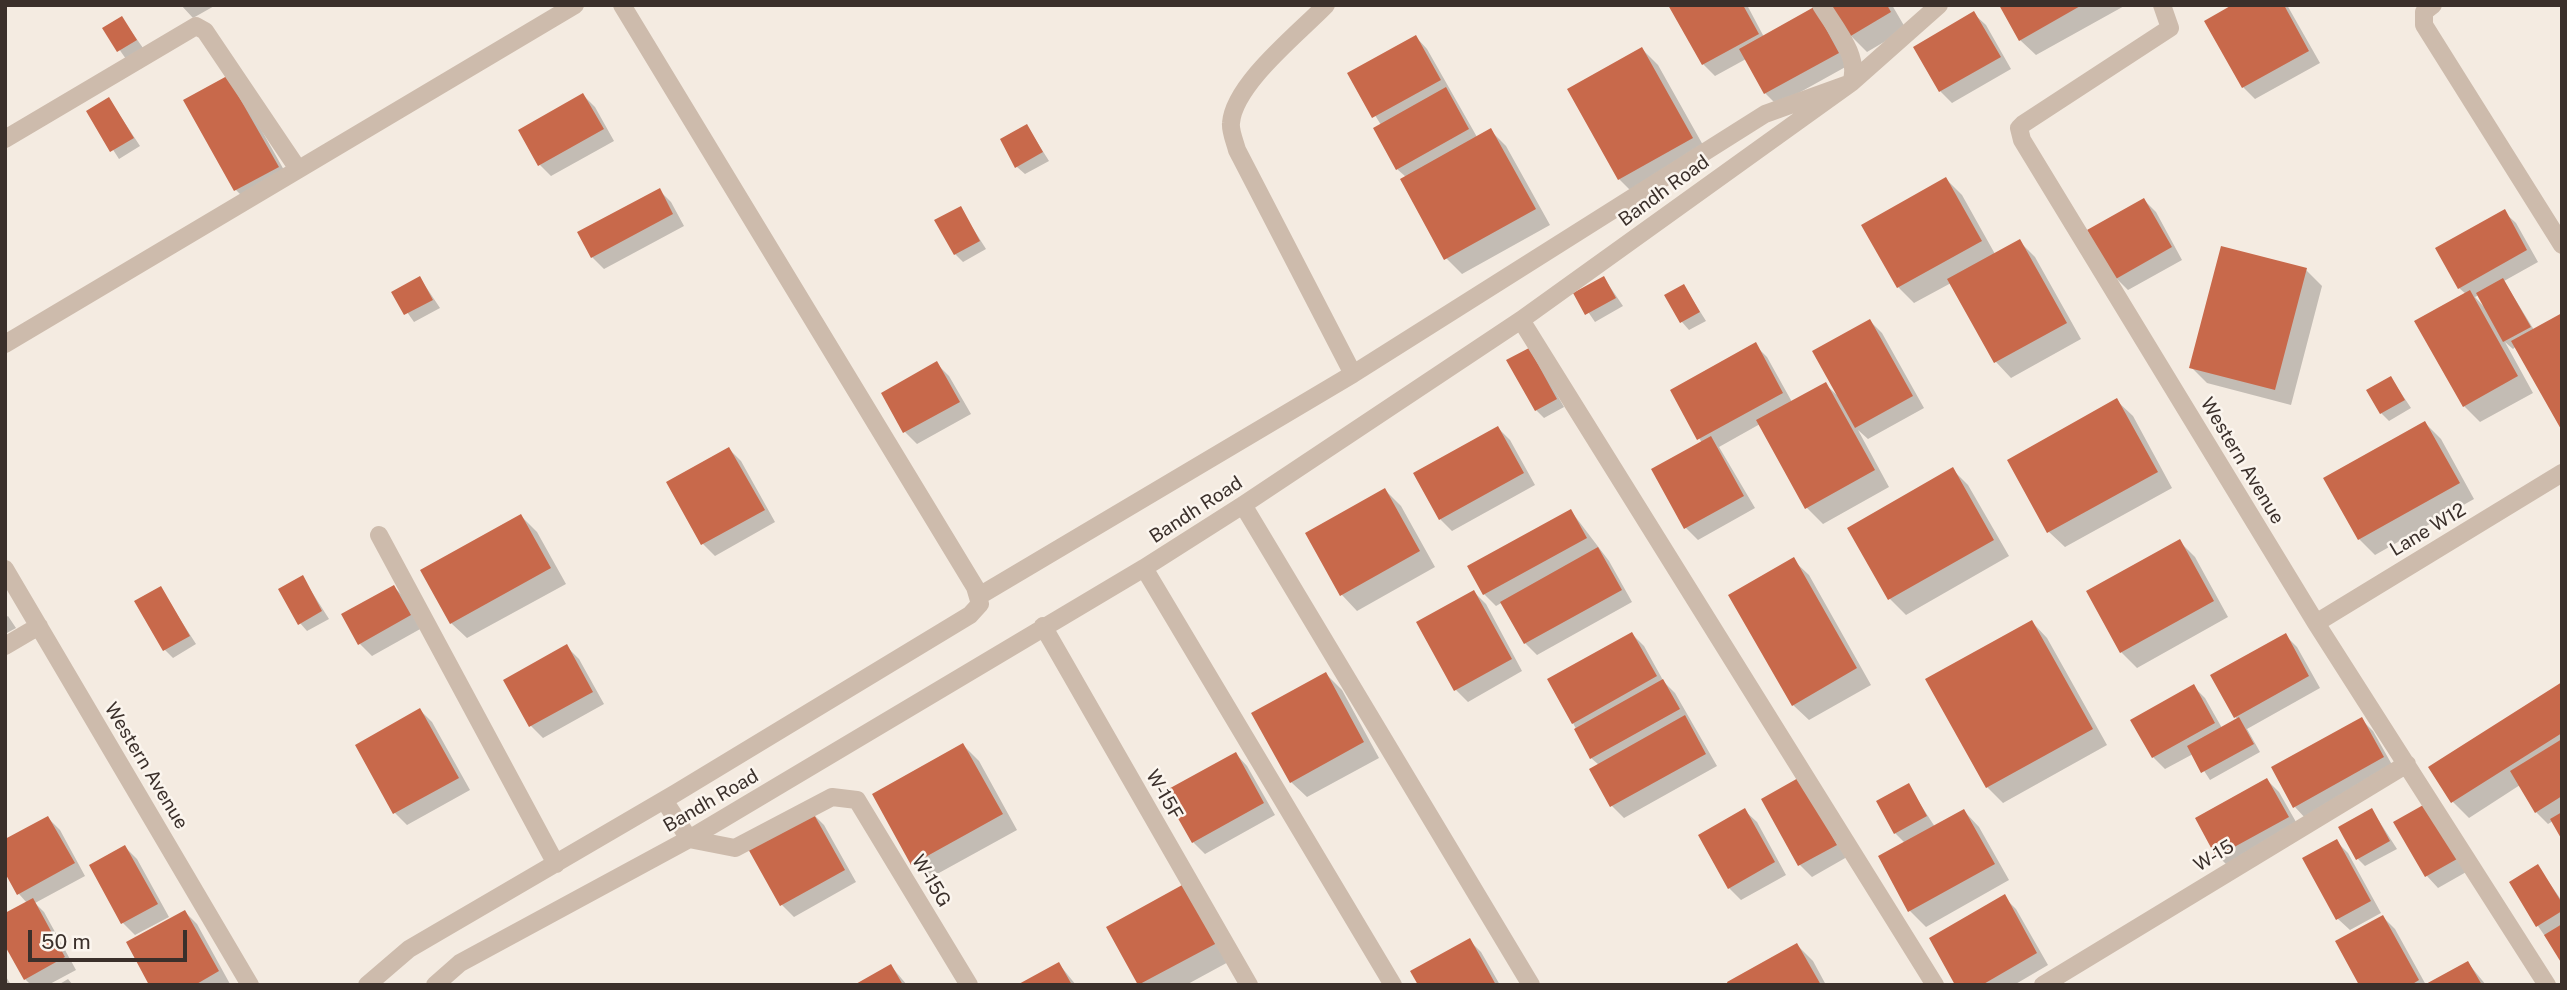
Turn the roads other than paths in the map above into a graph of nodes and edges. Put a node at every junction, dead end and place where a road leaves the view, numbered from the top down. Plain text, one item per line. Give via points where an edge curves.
1 (575, 5) edge
2 (622, 5) edge
3 (1326, 5) edge
4 (1822, 5) edge
5 (1939, 5) edge
6 (2162, 5) edge
7 (2433, 5) edge
8 (1851, 83) junction
9 (5, 139) edge
10 (298, 169) junction
11 (2562, 246) edge
12 (1521, 320) junction
13 (5, 344) edge
14 (1353, 374) junction
15 (2562, 473) edge
16 (1243, 505) junction
17 (379, 536) dead end
18 (1144, 568) junction
19 (5, 569) edge
20 (979, 596) junction
21 (2316, 623) junction
22 (39, 626) junction
23 (1043, 626) junction
24 (5, 646) edge
25 (2407, 764) junction
26 (664, 800) junction
27 (689, 839) junction
28 (556, 864) junction
29 (250, 985) edge
30 (367, 985) edge
31 (435, 985) edge
32 (969, 985) edge
33 (1249, 985) edge
34 (1393, 985) edge
35 (1531, 985) edge
36 (1935, 985) edge
37 (2043, 985) edge
38 (2547, 985) edge

1 - 10 street
2 - 20 street
3 - 14 street via 1252,80 1235,106 1230,125 1237,150
4 - 8 street via 1856,69
5 - 8 street, Bandh Road
6 - 21 street, Western Avenue via 2170,28 2023,124 2019,128 2022,141
7 - 11 street via 2424,12 2424,25
8 - 12 street, Bandh Road
8 - 14 street via 1765,114
9 - 10 street via 196,26 205,31
10 - 13 street
12 - 16 street, Bandh Road
12 - 36 street
14 - 20 street
15 - 21 street, Lane W12
16 - 18 street, Bandh Road
16 - 35 street
17 - 28 street
18 - 23 street, Bandh Road
18 - 34 street
19 - 22 street, Western Avenue
20 - 26 street via 980,604 970,615
21 - 25 street, Western Avenue
22 - 24 street
22 - 29 street, Western Avenue
23 - 27 street, Bandh Road
23 - 33 street, W-15F
25 - 37 street, W-15
25 - 38 street, Western Avenue
26 - 27 street
26 - 28 street
27 - 31 street, Bandh Road via 460,963
27 - 32 street, W-15G via 735,848 832,797 857,800
28 - 30 street via 409,949

